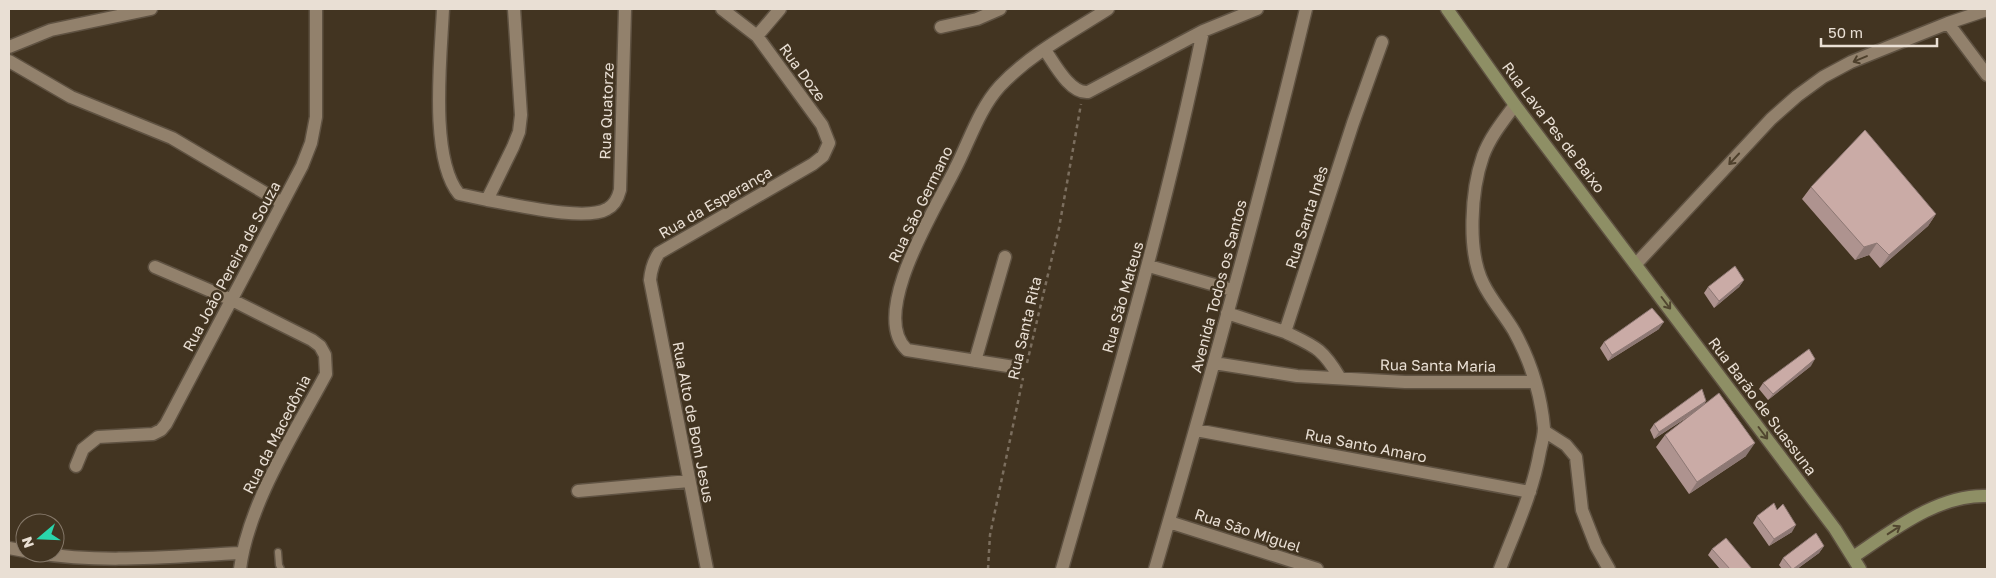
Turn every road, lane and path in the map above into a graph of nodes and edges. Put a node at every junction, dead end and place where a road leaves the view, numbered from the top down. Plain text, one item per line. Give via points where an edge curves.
1 (151, 9) edge
2 (316, 9) edge
3 (443, 9) edge
4 (514, 9) edge
5 (625, 9) edge
6 (722, 9) edge
7 (780, 9) edge
8 (1000, 9) edge
9 (1108, 9) edge
10 (1256, 9) edge
11 (1306, 9) edge
12 (1447, 9) edge
13 (1987, 10) edge
14 (1948, 23) junction
15 (941, 27) dead end
16 (1203, 31) junction
17 (757, 36) junction
18 (1382, 42) dead end
19 (9, 47) edge
20 (1044, 50) junction
21 (9, 61) edge
22 (1987, 75) edge
23 (1083, 93) junction
24 (1515, 105) junction
25 (813, 164) joint
26 (487, 200) junction
27 (282, 203) junction
28 (1006, 256) dead end
29 (1636, 264) junction
30 (155, 266) dead end
31 (1149, 266) junction
32 (650, 280) joint
33 (1232, 290) junction
34 (232, 300) junction
35 (1227, 313) junction
36 (1286, 332) junction
37 (975, 361) junction
38 (1027, 363) dead end
39 (1214, 363) junction
40 (1019, 370) joint
41 (1340, 378) junction
42 (1535, 382) junction
43 (1196, 430) junction
44 (1544, 431) junction
45 (76, 466) dead end
46 (689, 481) junction
47 (578, 492) dead end
48 (1530, 492) junction
49 (1987, 496) edge
50 (1169, 522) junction
51 (278, 552) dead end
52 (242, 553) junction
53 (65, 556) edge
54 (1856, 565) edge
55 (240, 569) edge
56 (281, 569) edge
57 (707, 569) edge
58 (988, 569) edge
59 (1062, 569) edge
60 (1155, 569) edge
61 (1317, 569) edge
62 (1500, 569) edge
63 (1609, 569) edge

1 - 19 street via 51,30
2 - 27 street, Rua João Pereira de Souza via 316,117 302,166
3 - 26 street via 439,118 444,161 449,180 459,194
4 - 26 street via 521,116 519,132
5 - 26 street, Rua Quatorze via 620,190 614,204 606,210 588,214
6 - 17 street, Rua Doze
7 - 17 street
8 - 15 street via 977,19
9 - 20 street
10 - 16 street
11 - 33 street, Avenida Todos os Santos
12 - 24 street, Rua Lava Pes de Baixo
13 - 14 street
14 - 22 street
14 -> 29 street via 1851,62 1797,96 1771,119
16 - 23 street
16 - 31 street, Rua São Mateus via 1184,126
17 - 25 street, Rua Doze via 827,135 827,150
18 - 36 street, Rua Santa Inês
20 - 23 street via 1072,88
20 - 37 street, Rua São Germano via 1016,71 988,101 913,249 900,288 895,328 901,345 907,350
21 - 27 street via 71,96 172,138
23 - 38 path, Rua Santa Rita via 1059,228
24 - 29 street, Rua Lava Pes de Baixo
24 - 42 street via 1492,138 1481,164 1474,208 1474,251 1483,283 1514,331
25 - 32 street, Rua da Esperança via 659,253 653,261
27 - 34 street, Rua João Pereira de Souza
28 - 37 street
29 -> 54 street, Rua Barão de Suassuna via 1835,529
30 - 34 street, Rua da Macedônia
31 - 33 street
31 - 59 street, Rua São Mateus
32 - 46 street, Rua Alto de Bom Jesus
33 - 35 street, Avenida Todos os Santos
34 - 45 street, Rua João Pereira de Souza via 161,430 98,437 83,449
34 - 52 street, Rua da Macedônia via 312,340 320,346 326,364 326,374 253,516
35 - 36 street
35 - 39 street, Avenida Todos os Santos
36 - 41 street via 1318,348
37 - 40 street, Rua São Germano
39 - 41 street, Rua Santa Maria via 1297,376
39 - 43 street, Avenida Todos os Santos
40 - 58 path, Rua Santa Rita via 990,535
41 - 42 street, Rua Santa Maria via 1454,384
42 - 44 street
43 - 48 street, Rua Santo Amaro
43 - 50 street, Avenida Todos os Santos
44 - 48 street
44 - 63 street via 1566,445 1576,457 1582,510
46 - 47 street
46 - 57 street, Rua Alto de Bom Jesus
48 - 62 street
54 -> 49 street via 1908,521 1958,499
50 - 60 street, Avenida Todos os Santos
50 - 61 street, Rua São Miguel
51 - 56 lane
52 - 53 street via 122,558
52 - 55 street, Rua da Macedônia

